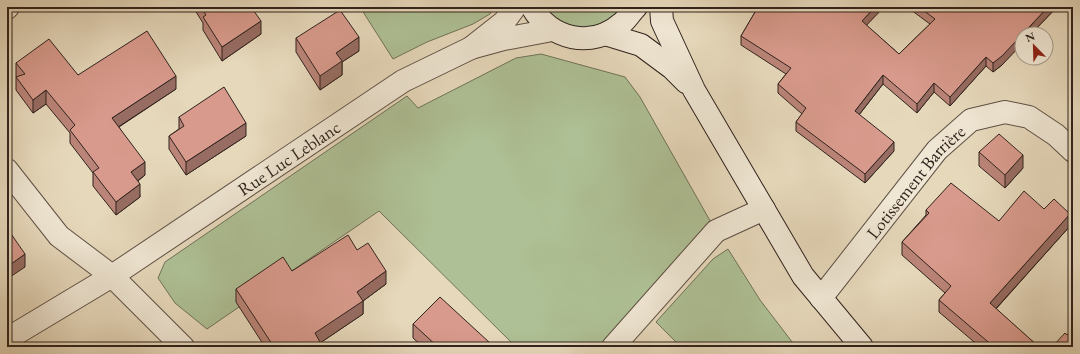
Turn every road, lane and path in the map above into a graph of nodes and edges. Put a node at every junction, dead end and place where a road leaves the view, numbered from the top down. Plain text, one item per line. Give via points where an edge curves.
1 (515, 7) edge
2 (532, 7) edge
3 (636, 7) edge
4 (661, 7) edge
5 (552, 30) junction
6 (605, 34) junction
7 (471, 48) junction
8 (694, 90) junction
9 (1073, 151) edge
10 (7, 170) edge
11 (764, 209) junction
12 (112, 276) junction
13 (821, 298) junction
14 (7, 339) edge
15 (183, 347) edge
16 (613, 347) edge
17 (862, 347) edge

1 - 7 street, Rue Luc Leblanc via 504,22
2 - 5 street via 538,18
3 - 6 street via 621,24
4 - 8 street via 662,21
5 - 6 street via 569,37 588,39
5 - 7 street, Rue Luc Leblanc
6 - 8 street via 640,45 672,68
7 - 12 street, Rue Luc Leblanc via 403,81
8 - 11 street
9 - 13 street, Lotissement Barrière via 1056,135 1028,117 1005,112 972,120 937,150
10 - 12 street via 59,236
11 - 13 street via 803,276
11 - 16 street via 716,232
12 - 14 street, Rue Luc Leblanc
12 - 15 street
13 - 17 street

